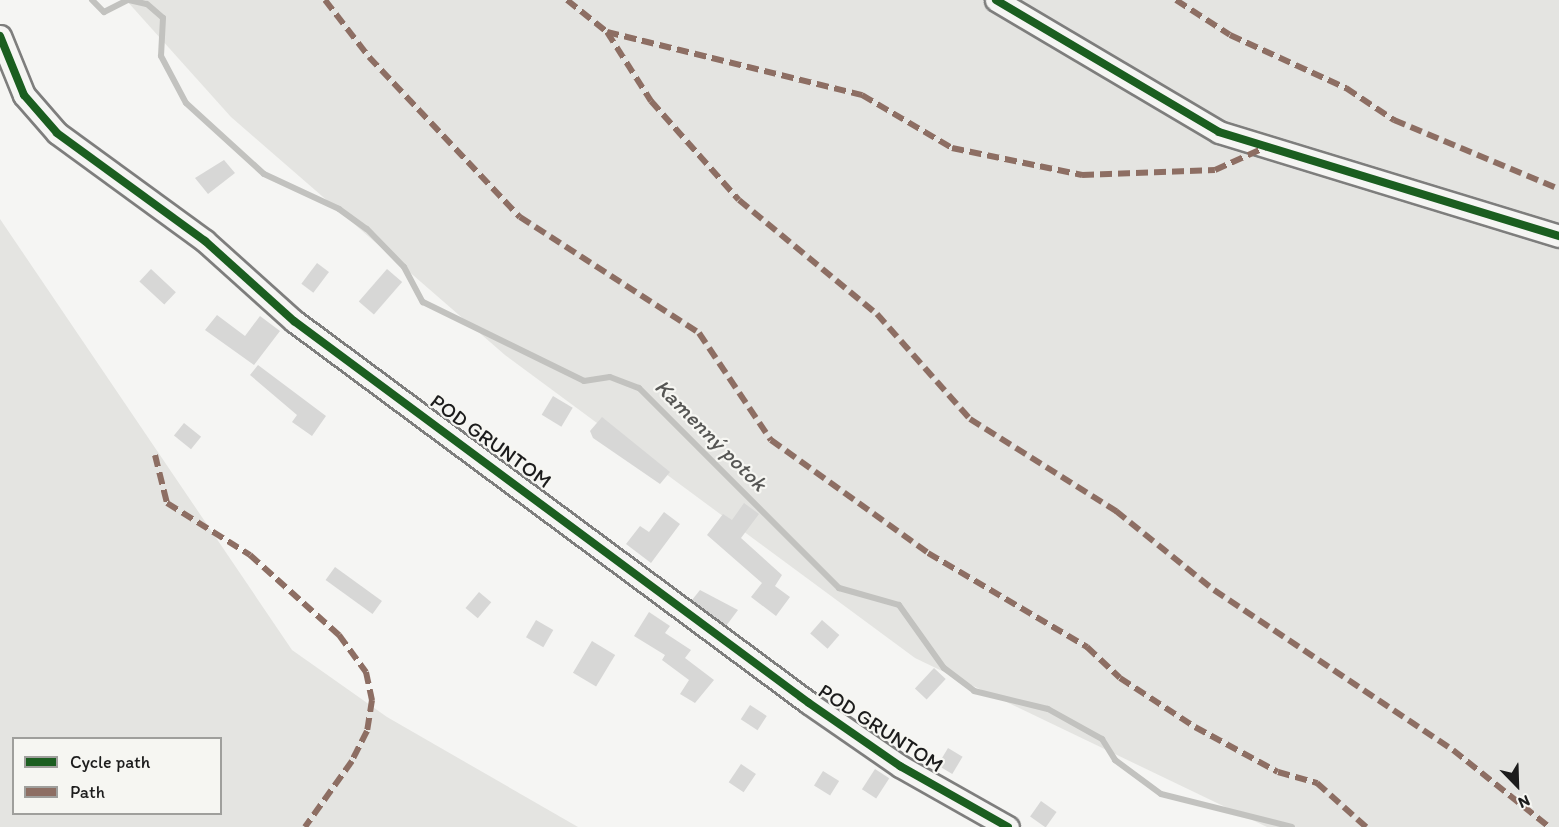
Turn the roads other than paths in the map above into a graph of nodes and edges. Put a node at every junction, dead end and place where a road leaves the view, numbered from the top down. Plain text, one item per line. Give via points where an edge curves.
1 (996, 0) edge
2 (0, 36) edge
3 (1559, 236) edge
4 (1008, 827) edge

1 - 3 street via 1219,132
2 - 4 street, POD GRUNTOM via 24,95 57,133 205,241 294,321 800,697 900,766

